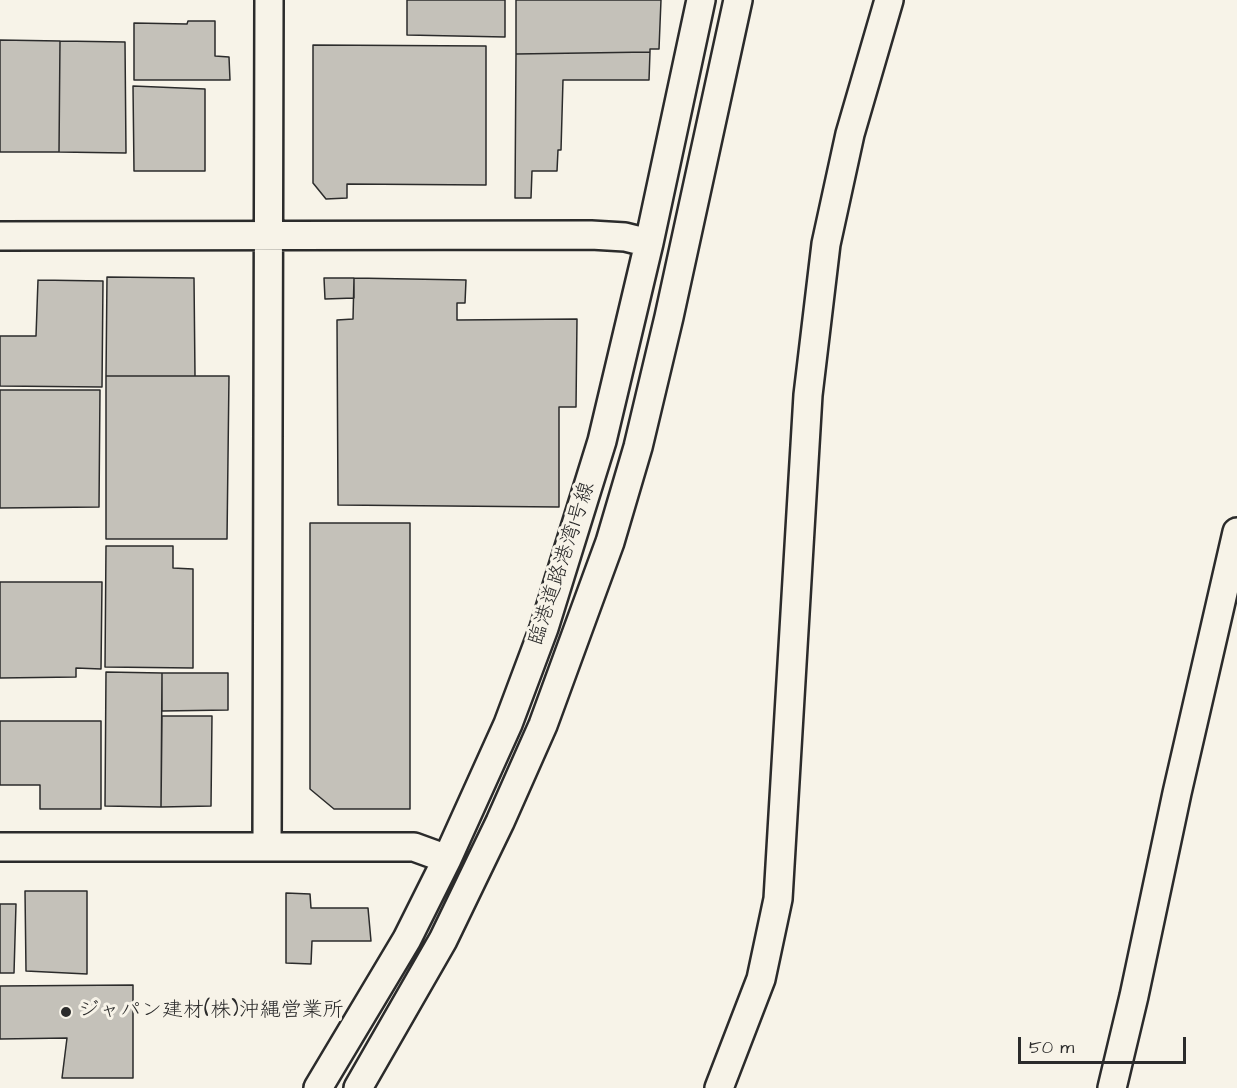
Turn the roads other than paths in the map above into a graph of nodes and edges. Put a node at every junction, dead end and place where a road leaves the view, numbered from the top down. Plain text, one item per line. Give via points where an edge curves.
1 (269, 0) edge
2 (700, 0) edge
3 (738, 0) edge
4 (889, 0) edge
5 (0, 236) edge
6 (269, 236) junction
7 (649, 243) junction
8 (1237, 532) edge
9 (267, 846) junction
10 (0, 847) edge
11 (447, 859) junction
12 (318, 1088) edge
13 (357, 1088) edge
14 (719, 1088) edge
15 (1112, 1088) edge

1 - 6 street
2 - 7 street, 臨港道路港湾1号線
3 - 13 street, 臨港道路港湾1号線 via 669,317 610,542 543,725 491,841 443,940
4 - 14 street via 850,134 825,255 808,395 778,899 761,979
5 - 6 street
6 - 7 street via 591,235
6 - 9 street
7 - 11 street, 臨港道路港湾1号線 via 602,441 550,607 508,724
8 - 15 street
9 - 10 street
9 - 11 street via 414,847
11 - 12 street, 臨港道路港湾1号線 via 407,939

